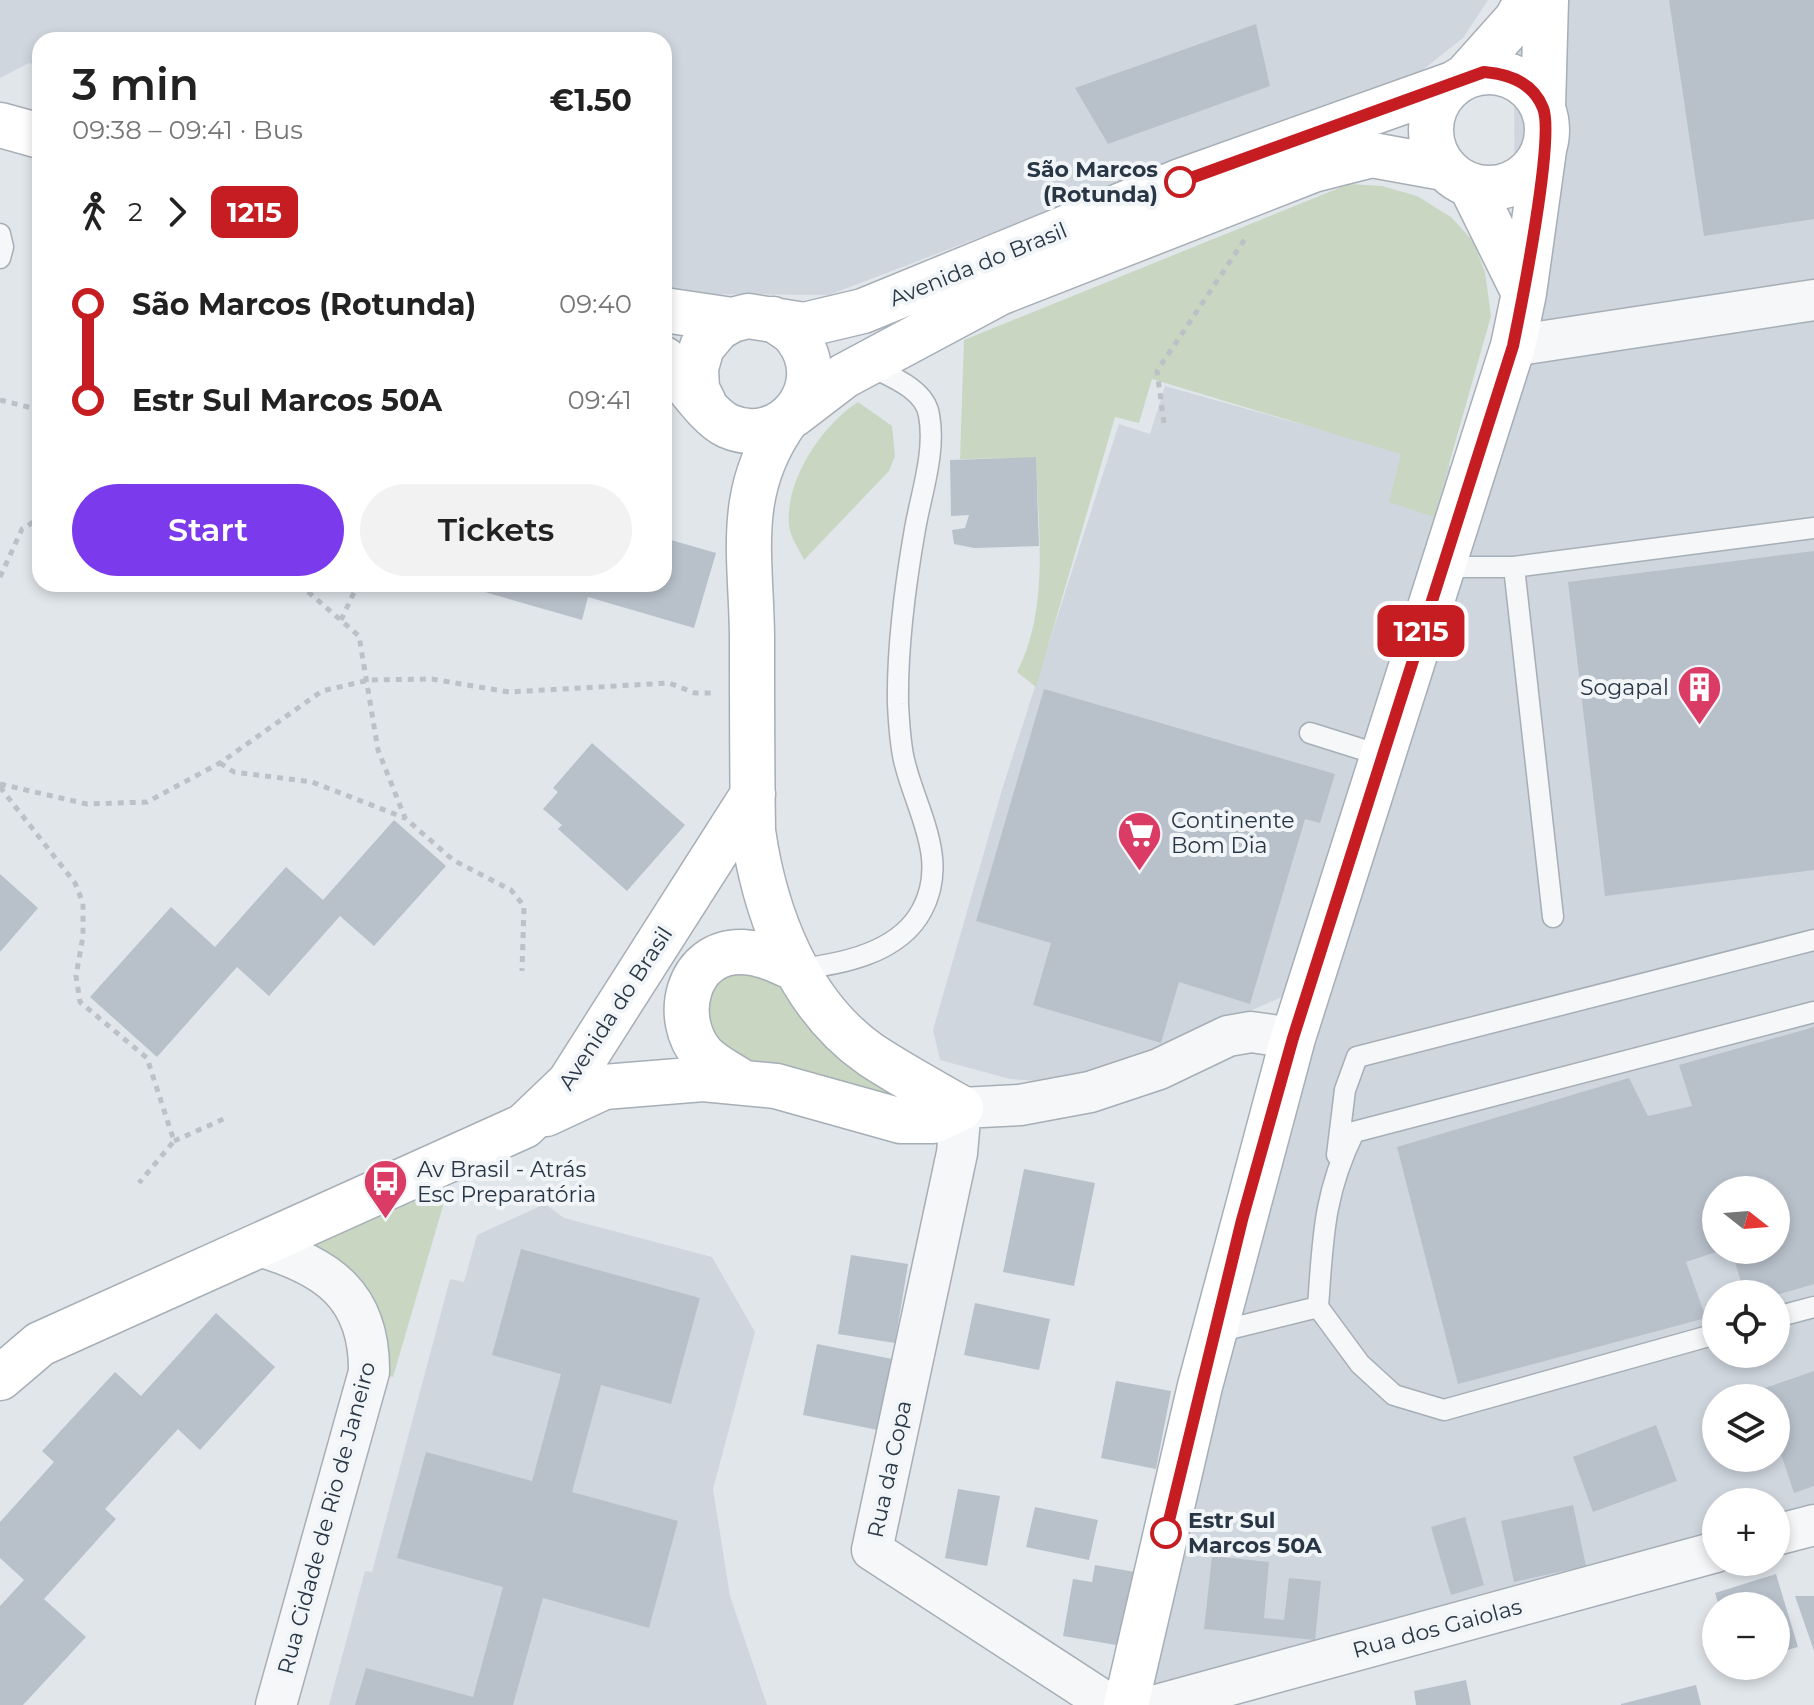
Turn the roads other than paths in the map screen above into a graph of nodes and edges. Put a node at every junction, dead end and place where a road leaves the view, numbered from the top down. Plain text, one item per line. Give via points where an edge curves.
1 (1527, 0) edge
2 (1546, 0) edge
3 (1458, 80) junction
4 (0, 125) edge
5 (1543, 129) junction
6 (32, 134) edge
7 (1457, 177) junction
8 (0, 234) edge
9 (0, 258) edge
10 (1524, 293) junction
11 (1814, 300) edge
12 (672, 311) edge
13 (752, 320) junction
14 (1513, 346) junction
15 (866, 364) junction
16 (672, 368) edge
17 (704, 403) junction
18 (790, 417) junction
19 (1814, 528) edge
20 (1442, 567) junction
21 (1514, 567) junction
22 (1310, 733) dead end
23 (1383, 756) junction
24 (753, 794) junction
25 (1553, 917) dead end
26 (1814, 940) edge
27 (796, 969) junction
28 (1814, 1012) edge
29 (1293, 1038) junction
30 (739, 1080) junction
31 (961, 1108) junction
32 (524, 1126) junction
33 (1335, 1171) junction
34 (259, 1246) junction
35 (1318, 1307) junction
36 (1814, 1307) edge
37 (1790, 1313) edge
38 (1213, 1333) junction
39 (1702, 1338) edge
40 (0, 1378) edge
41 (1814, 1525) edge
42 (1790, 1531) edge
43 (1702, 1556) edge
44 (276, 1705) edge
45 (1110, 1705) edge
46 (1126, 1705) edge
47 (1157, 1705) edge

1 - 3 street via 1516,20
2 - 5 street
3 - 5 street via 1484,72 1511,76 1533,92
3 - 7 street via 1431,116 1434,153
3 - 13 street, Avenida do Brasil via 1178,182 863,311 804,325
4 - 6 street
5 - 7 street via 1527,174 1514,183 1500,188
5 - 10 street
7 - 10 street
7 - 15 street, Avenida do Brasil via 1372,155 1313,170 999,293
8 - 9 lane
10 - 14 street
11 - 14 street
12 - 13 street, Avenida do Brasil
13 - 17 street via 718,328 702,347 696,368
13 - 18 street via 796,335 808,355 807,395
14 - 20 street
15 - 18 street, Avenida do Brasil
15 - 27 lane via 907,386 930,414 929,453 901,631 898,705 904,762 930,840 930,889 908,929 878,948 843,965
16 - 17 street
17 - 18 street via 725,424 744,431 773,428
18 - 24 street, Avenida do Brasil via 759,467 748,523
19 - 21 lane
20 - 21 lane
20 - 23 street
21 - 25 lane
22 - 23 lane
23 - 29 street
24 - 27 street via 758,863
24 - 32 street, Avenida do Brasil via 569,1083
26 - 33 lane via 1357,1057 1345,1090
27 - 30 street via 766,955 740,952 717,957 692,980 686,1024 693,1042 705,1058
27 - 31 street via 820,1006 868,1053
28 - 33 lane via 1354,1132
29 - 31 street via 1251,1032 1228,1036 1159,1069 1090,1092 1020,1105
29 - 38 street
30 - 31 street via 901,1121 933,1121
30 - 32 street via 604,1087
31 - 45 street, Rua da Copa via 957,1153 872,1550
32 - 34 street, Avenida do Brasil
33 - 35 lane via 1324,1222
34 - 40 street, Avenida do Brasil via 40,1344
34 - 44 street, Rua Cidade de Rio de Janeiro via 298,1257 336,1283 364,1323 369,1348 369,1372
35 - 38 lane
35 - 39 lane via 1360,1364 1394,1395 1444,1410
36 - 37 lane
38 - 46 street
41 - 42 street
43 - 47 street, Rua dos Gaiolas

